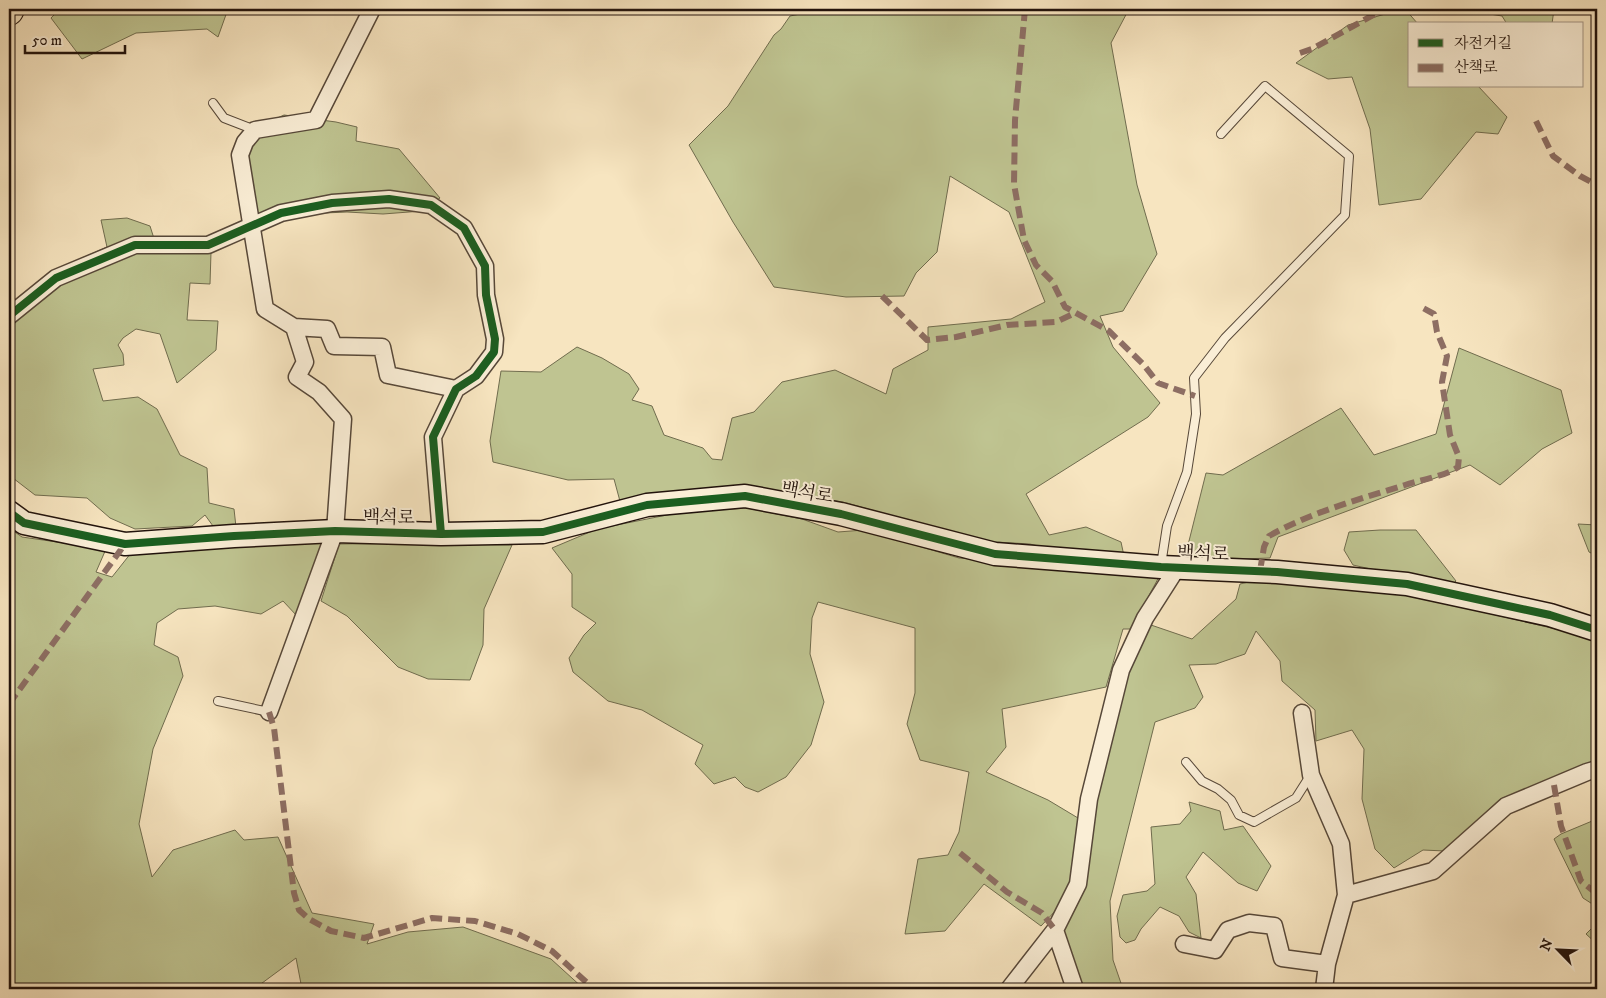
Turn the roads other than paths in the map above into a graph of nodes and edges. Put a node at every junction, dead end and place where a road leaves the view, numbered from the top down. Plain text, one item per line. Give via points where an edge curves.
1 (372, 9) edge
2 (213, 103) dead end
3 (255, 130) junction
4 (1222, 134) dead end
5 (252, 227) junction
6 (9, 316) edge
7 (294, 327) junction
8 (456, 389) junction
9 (9, 512) edge
10 (335, 531) junction
11 (441, 534) junction
12 (1169, 567) junction
13 (1597, 630) edge
14 (218, 701) dead end
15 (269, 712) joint
16 (1302, 713) dead end
17 (1186, 762) dead end
18 (1597, 769) edge
19 (1312, 775) junction
20 (1346, 895) junction
21 (1055, 930) junction
22 (1184, 944) dead end
23 (1327, 964) junction
24 (1009, 989) edge
25 (1075, 989) edge
26 (1324, 989) edge

1 - 3 street via 316,120
2 - 3 lane via 224,118
3 - 5 street via 240,155
4 - 12 lane via 1265,86 1349,156 1345,215 1225,338 1194,378 1196,414 1186,472 1167,526
5 - 6 street via 208,245 135,245 56,278
5 - 7 street via 265,309
5 - 8 street via 281,213 332,202 389,199 431,205 464,228 485,266 486,295 495,339 494,352 476,376
7 - 8 street via 327,329 334,346 382,347 388,375
7 - 10 street via 305,362 297,377 319,392 343,419
8 - 11 street via 433,437
9 - 10 street, 백석로 via 24,523 125,544
10 - 11 street, 백석로
10 - 15 street
11 - 12 street, 백석로 via 543,532 647,506 745,496 841,514 995,554
12 - 13 street, 백석로 via 1277,572 1407,584 1550,615
12 - 21 street via 1121,670 1089,799 1078,884
14 - 15 lane
16 - 19 street
17 - 19 lane via 1202,781 1218,788 1232,800 1240,815 1254,822 1296,798
18 - 20 street via 1506,806 1433,871
19 - 20 street via 1340,844
20 - 23 street
21 - 24 street
21 - 25 street
22 - 23 street via 1215,950 1228,930 1249,923 1274,926 1282,958
23 - 26 street

